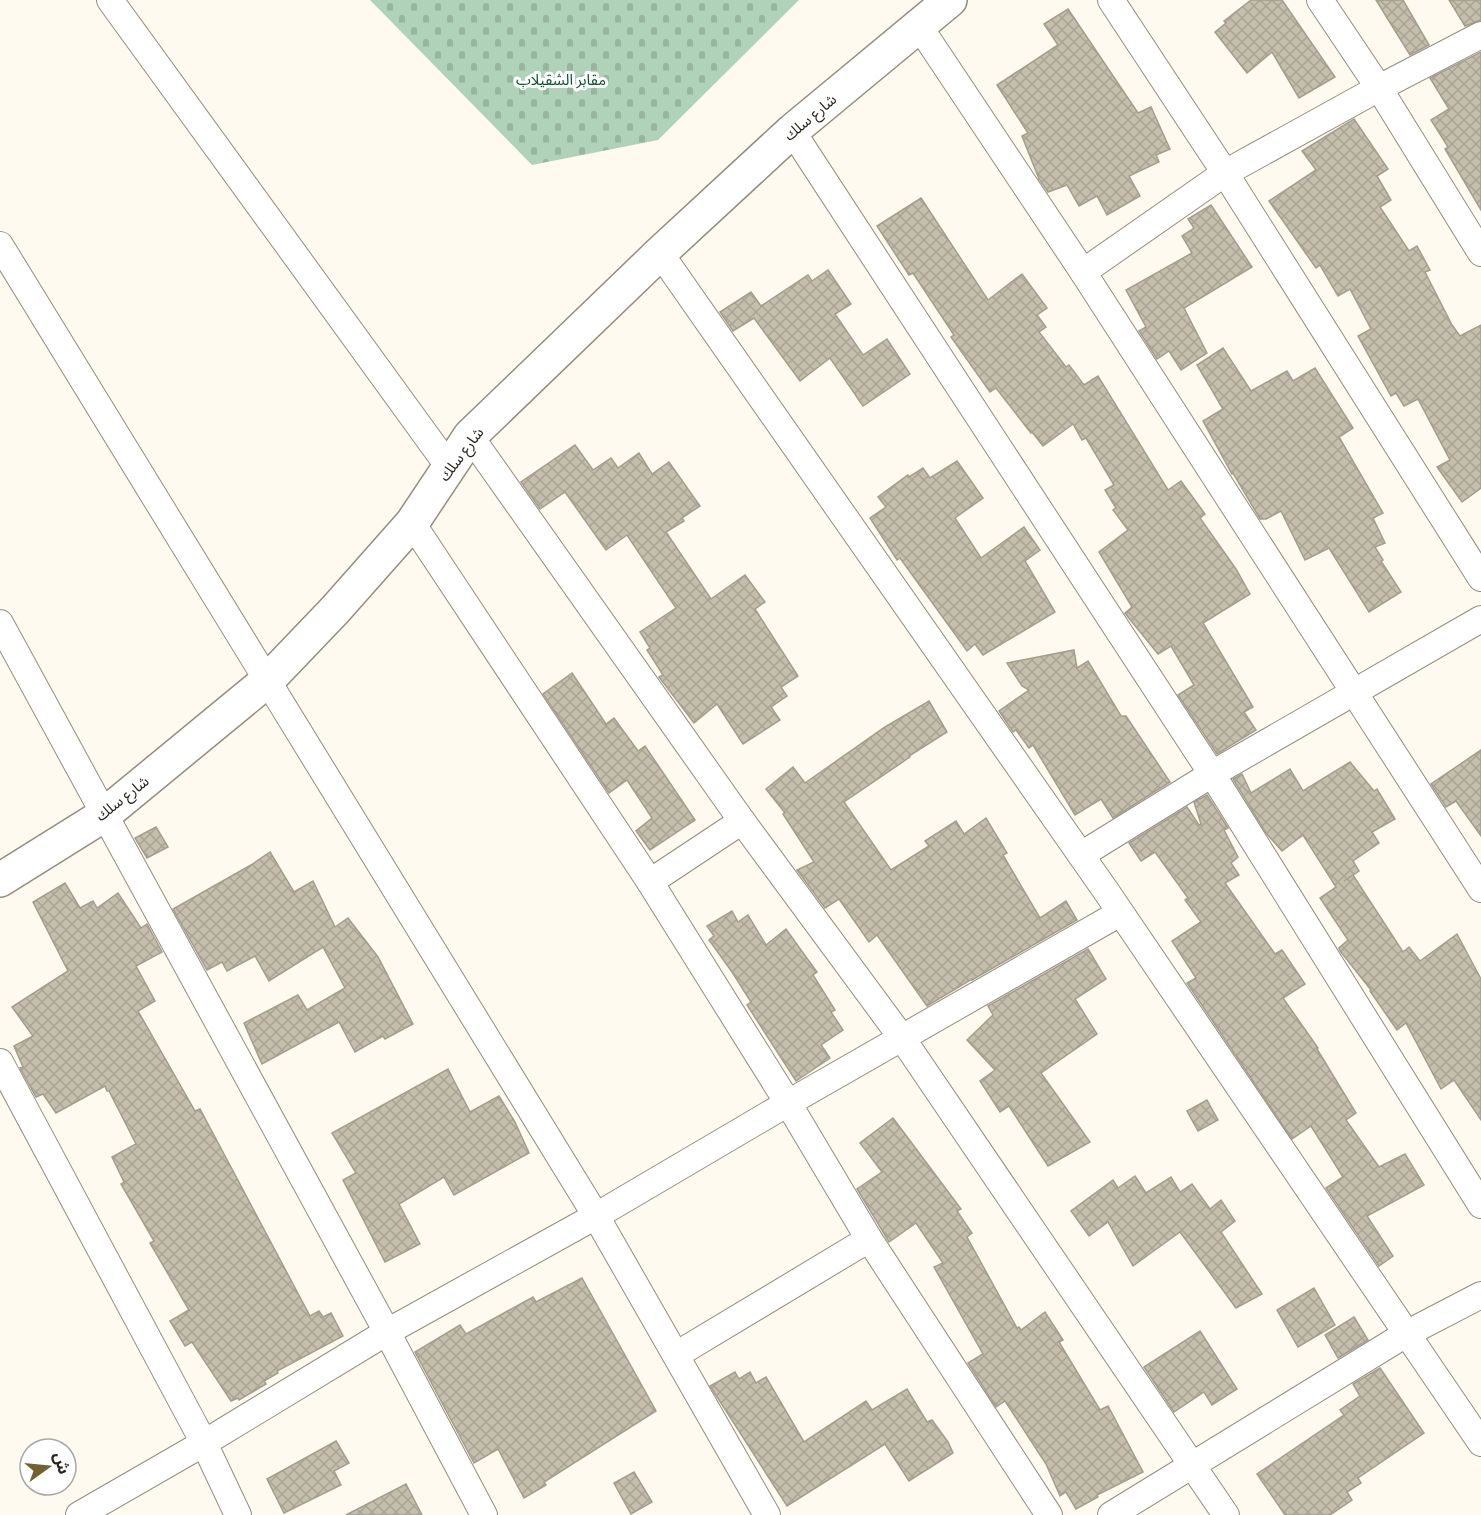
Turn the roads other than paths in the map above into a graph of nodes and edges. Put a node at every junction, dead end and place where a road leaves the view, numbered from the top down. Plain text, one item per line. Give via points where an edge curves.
1 (110, 0) edge
2 (950, 0) edge
3 (1111, 0) edge
4 (1320, 0) edge
5 (919, 26) junction
6 (1481, 36) edge
7 (1379, 88) junction
8 (792, 131) junction
9 (1225, 174) junction
10 (0, 245) edge
11 (660, 253) junction
12 (1481, 253) edge
13 (1083, 272) junction
14 (470, 436) junction
15 (449, 467) junction
16 (412, 523) junction
17 (1481, 578) edge
18 (1481, 619) edge
19 (0, 623) edge
20 (268, 680) junction
21 (1354, 693) junction
22 (1212, 774) junction
23 (104, 814) junction
24 (742, 821) junction
25 (1081, 855) junction
26 (0, 880) edge
27 (650, 882) junction
28 (1481, 889) edge
29 (1120, 913) junction
30 (902, 1038) junction
31 (0, 1062) edge
32 (788, 1102) junction
33 (1481, 1205) edge
34 (596, 1216) junction
35 (869, 1239) junction
36 (1481, 1295) edge
37 (387, 1332) junction
38 (1407, 1334) junction
39 (676, 1355) junction
40 (204, 1443) junction
41 (1481, 1443) edge
42 (1191, 1466) junction
43 (79, 1515) edge
44 (238, 1515) edge
45 (484, 1515) edge
46 (767, 1515) edge
47 (1048, 1515) edge
48 (1111, 1515) edge
49 (1226, 1515) edge

1 - 15 street
2 - 5 street, شارع سلك
3 - 9 street
4 - 7 street
5 - 8 street, شارع سلك
5 - 13 street
6 - 7 street
7 - 9 street
7 - 12 street
8 - 11 street, شارع سلك
8 - 22 street
9 - 13 street
9 - 17 street
10 - 20 street
11 - 14 street, شارع سلك
11 - 25 street
13 - 21 street
14 - 15 street, شارع سلك
14 - 24 street
15 - 16 street, شارع سلك
16 - 20 street, شارع سلك
16 - 27 street
18 - 21 street
19 - 23 street
20 - 23 street, شارع سلك
20 - 34 street
21 - 22 street
21 - 28 street
22 - 25 street
22 - 33 street
23 - 26 street, شارع سلك
23 - 37 street
24 - 27 street
24 - 30 street
25 - 29 street
27 - 32 street
29 - 30 street
29 - 38 street
30 - 32 street
30 - 42 street
31 - 40 street
32 - 34 street
32 - 35 street
34 - 37 street
34 - 39 street
35 - 39 street
35 - 47 street
36 - 38 street
37 - 40 street
37 - 45 street
38 - 41 street
38 - 42 street
39 - 46 street
40 - 43 street
40 - 44 street
42 - 48 street
42 - 49 street

